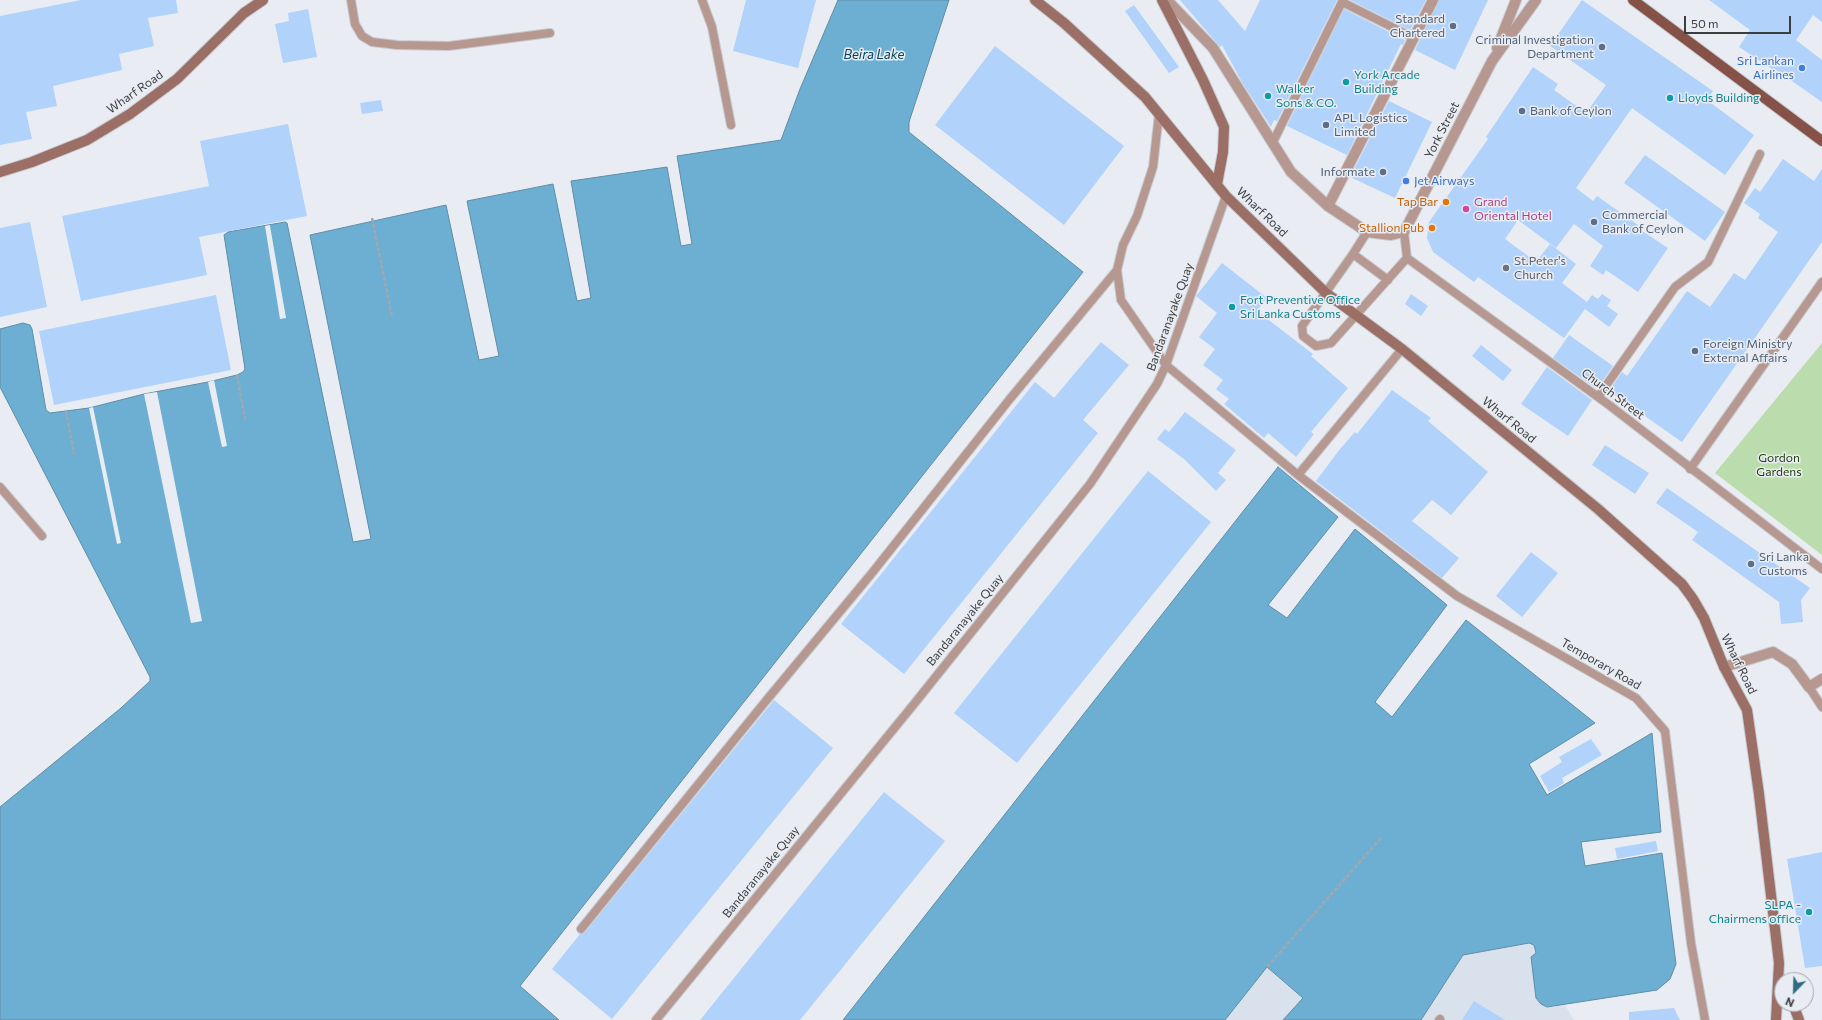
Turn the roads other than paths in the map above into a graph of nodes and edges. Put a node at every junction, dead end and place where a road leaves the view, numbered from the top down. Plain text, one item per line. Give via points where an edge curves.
1 (264, 0) edge
2 (351, 0) edge
3 (702, 0) edge
4 (1034, 0) edge
5 (1162, 0) edge
6 (1167, 0) edge
7 (1433, 0) edge
8 (1516, 0) edge
9 (1536, 0) edge
10 (1633, 0) edge
11 (550, 33) dead end
12 (1414, 38) junction
13 (1492, 61) junction
14 (1159, 114) junction
15 (731, 125) dead end
16 (1822, 140) edge
17 (1272, 142) junction
18 (1760, 154) dead end
19 (0, 172) edge
20 (1216, 184) junction
21 (1226, 196) junction
22 (1328, 206) junction
23 (1367, 232) junction
24 (1404, 232) junction
25 (1353, 254) junction
26 (1407, 258) junction
27 (1117, 270) junction
28 (1388, 280) junction
29 (1822, 282) edge
30 (1326, 293) junction
31 (1357, 315) junction
32 (1402, 349) junction
33 (1166, 365) junction
34 (1598, 397) junction
35 (1690, 468) junction
36 (1298, 475) junction
37 (0, 487) edge
38 (42, 536) dead end
39 (1822, 569) edge
40 (1724, 667) junction
41 (1822, 679) edge
42 (1809, 687) junction
43 (1822, 707) edge
44 (581, 929) dead end
45 (1779, 963) junction
46 (1782, 972) edge
47 (656, 1020) edge
48 (1706, 1020) edge
49 (1776, 1020) edge

1 - 19 main road, Wharf Road via 244,13 177,79 130,114 87,140
2 - 11 lane via 355,24 362,36 372,42 449,46
3 - 15 lane via 712,27
4 - 14 main road, Wharf Road via 1064,23 1145,97
5 - 20 main road via 1224,127 1223,152
6 - 17 street via 1213,48
7 - 12 street
8 - 13 street, York Street
9 - 13 street, York Street
10 - 16 main road
12 - 17 lane via 1342,2
12 - 22 street
13 - 24 street, York Street
14 - 20 main road, Wharf Road
14 - 27 lane via 1153,168 1137,216 1123,245
17 - 22 street via 1291,172
18 - 34 lane via 1708,262 1675,287
20 - 21 main road, Wharf Road
21 - 30 main road, Wharf Road
21 - 33 lane, Bandaranayake Quay
22 - 23 street
23 - 24 street via 1391,235
23 - 25 lane
24 - 26 lane
25 - 28 lane
25 - 30 lane
26 - 28 lane
26 - 34 lane, Church Street
27 - 33 lane, Temporary Road via 1121,300
27 - 44 lane
28 - 31 lane
29 - 35 lane
30 - 31 main road, Wharf Road
30 - 31 lane via 1302,326 1303,336 1316,346 1331,343
31 - 32 main road, Wharf Road
32 - 36 lane
32 - 40 main road, Wharf Road via 1598,509 1682,584 1704,618
33 - 36 lane, Temporary Road
33 - 47 lane, Bandaranayake Quay via 1158,384 1090,484
34 - 35 lane, Church Street
35 - 39 lane, Church Street
36 - 48 lane, Temporary Road via 1457,596 1636,698 1665,731 1691,943
37 - 38 lane
40 - 42 street via 1773,652 1792,664
40 - 45 main road, Wharf Road via 1747,710
41 - 42 street
42 - 43 lane
45 - 46 main road, Wharf Road
45 - 49 main road, Wharf Road

